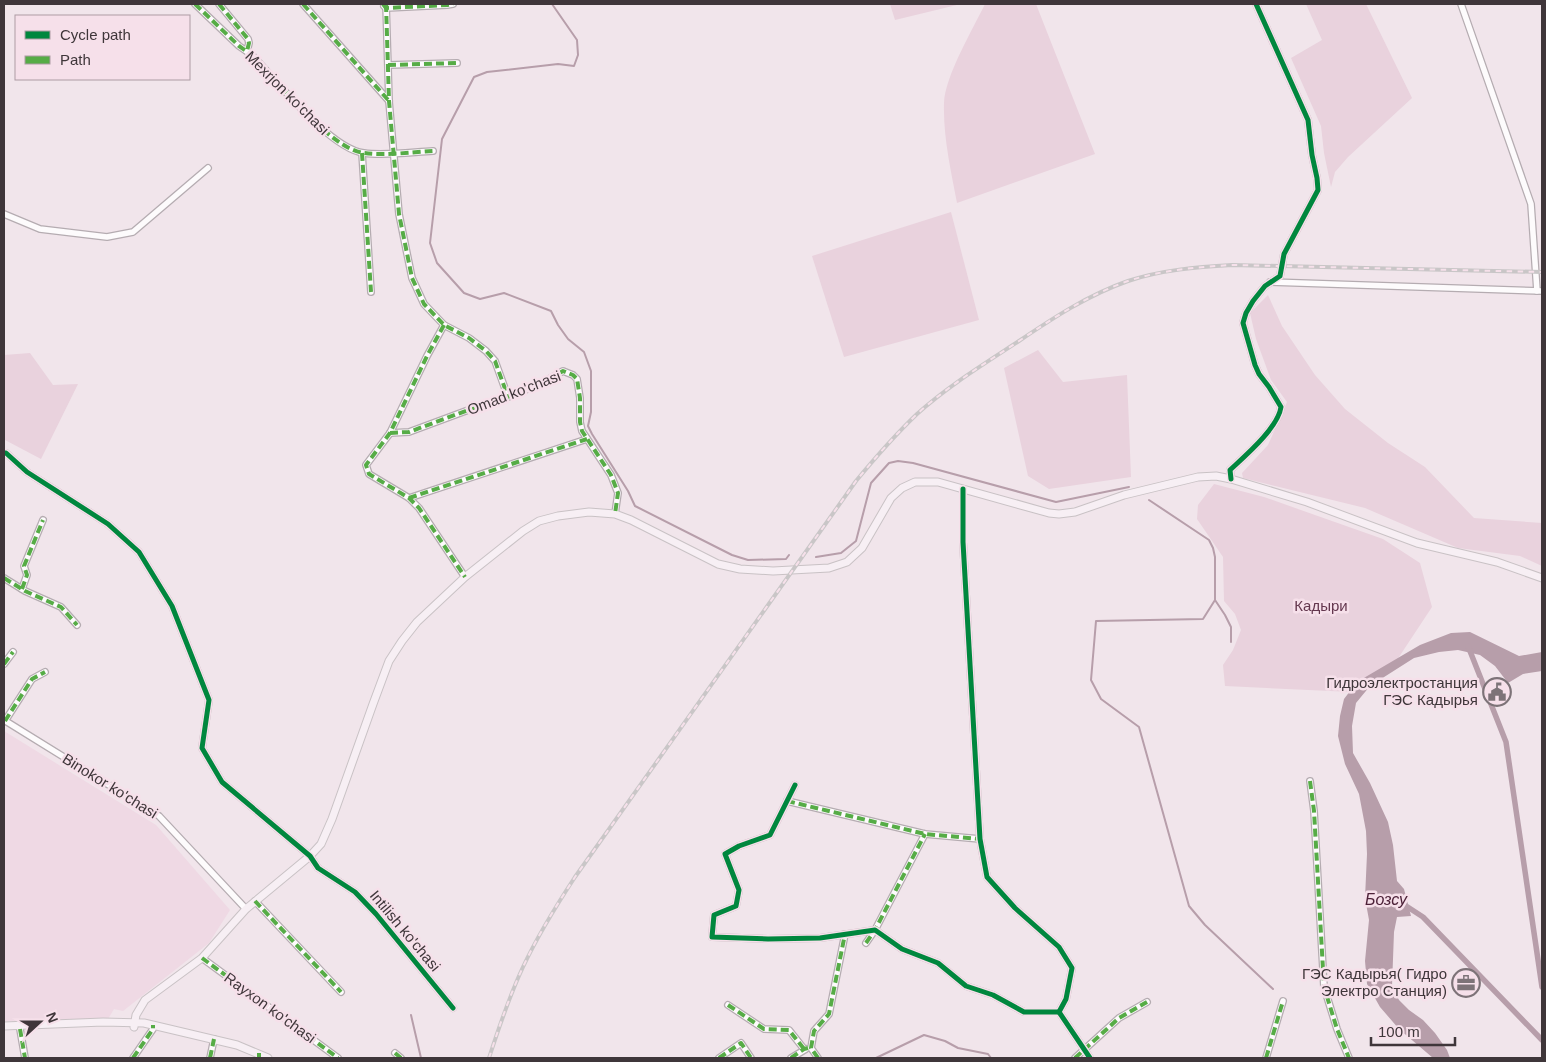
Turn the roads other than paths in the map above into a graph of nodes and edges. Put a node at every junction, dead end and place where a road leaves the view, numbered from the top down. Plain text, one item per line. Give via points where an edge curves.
1 (195, 4) edge
2 (219, 4) edge
3 (303, 4) edge
4 (453, 4) edge
5 (1256, 4) edge
6 (1461, 4) edge
7 (385, 5) edge
8 (247, 51) junction
9 (457, 63) dead end
10 (388, 65) junction
11 (389, 101) junction
12 (433, 151) dead end
13 (362, 153) junction
14 (394, 153) junction
15 (208, 168) dead end
16 (4, 214) edge
17 (1270, 282) junction
18 (1540, 291) edge
19 (371, 292) dead end
20 (444, 325) junction
21 (508, 397) junction
22 (390, 433) junction
23 (587, 439) junction
24 (4, 453) edge
25 (1231, 479) junction
26 (963, 489) junction
27 (409, 498) junction
28 (615, 514) junction
29 (43, 520) dead end
30 (465, 577) junction
31 (4, 578) edge
32 (1542, 578) edge
33 (22, 589) junction
34 (77, 625) dead end
35 (13, 652) dead end
36 (4, 664) edge
37 (45, 672) dead end
38 (4, 721) edge
39 (1310, 780) dead end
40 (795, 785) dead end
41 (787, 801) junction
42 (924, 834) junction
43 (980, 839) junction
44 (310, 856) junction
45 (255, 901) junction
46 (246, 909) junction
47 (875, 930) junction
48 (845, 934) junction
49 (866, 943) dead end
50 (202, 958) junction
51 (340, 992) dead end
52 (1283, 1001) dead end
53 (1147, 1002) dead end
54 (728, 1005) dead end
55 (453, 1008) dead end
56 (1059, 1012) junction
57 (134, 1024) junction
58 (4, 1027) edge
59 (153, 1027) junction
60 (20, 1029) junction
61 (213, 1041) junction
62 (811, 1048) junction
63 (804, 1049) junction
64 (1084, 1049) junction
65 (395, 1053) dead end
66 (259, 1057) edge
67 (25, 1058) edge
68 (133, 1058) edge
69 (210, 1058) edge
70 (268, 1058) edge
71 (336, 1058) edge
72 (401, 1058) edge
73 (719, 1058) edge
74 (751, 1058) edge
75 (791, 1058) edge
76 (818, 1058) edge
77 (1075, 1058) edge
78 (1090, 1058) edge
79 (1266, 1058) edge
80 (1350, 1058) edge

1 - 8 street, Mexrjon ko'chasi
2 - 8 street via 248,39
3 - 11 street
4 - 7 street
5 - 17 street via 1308,120 1318,190 1284,254 1280,276
6 - 18 street via 1531,204
7 - 10 street
8 - 13 street, Mexrjon ko'chasi via 316,124 339,143
9 - 10 street
10 - 11 street
11 - 14 street
12 - 14 street, Mexrjon ko'chasi
13 - 14 street, Mexrjon ko'chasi
13 - 19 street
14 - 20 street via 399,214 412,278 424,304
15 - 16 street via 133,232 116,236 40,229
17 - 18 street
17 - 25 street via 1253,301 1243,323 1255,365 1281,408 1256,446 1230,470
20 - 21 street via 469,338 495,360
20 - 22 street
21 - 22 street, Omad ko'chasi via 409,432
21 - 23 street, Omad ko'chasi via 563,372 574,375 580,398 580,422
22 - 27 street via 366,465 369,474
23 - 27 street
23 - 28 street, Omad ko'chasi via 611,475 618,493
24 - 44 street, Intilish ko'chasi via 27,472 108,524 139,552 172,606 209,700 202,748 222,782
25 - 26 main road via 1198,477 1059,514
25 - 32 main road via 1308,502 1417,543 1496,562
26 - 28 main road via 930,481 902,488 886,504 858,554 841,565 823,568 740,570
26 - 43 street via 963,542
27 - 30 street
28 - 30 main road via 589,512 548,518 523,531
29 - 33 street via 24,566 27,574
30 - 44 main road via 417,622 392,656 332,818 321,844
31 - 33 street
33 - 34 street via 61,607
35 - 36 street
37 - 38 street via 32,679
38 - 46 street, Binokor ko'chasi via 159,816
39 - 80 street via 1324,987
40 - 41 street
41 - 42 street
41 - 48 street via 770,835 725,854 739,890 736,906 714,915 712,937 820,938
42 - 43 street
42 - 47 street
43 - 56 street via 987,877 1015,908 1059,947 1072,968 1066,998
44 - 45 main road
44 - 55 street, Intilish ko'chasi via 318,868 355,892
45 - 46 main road
45 - 51 street
46 - 50 main road
47 - 48 street
47 - 49 street
47 - 56 street via 902,948 938,963 966,986 993,995 1024,1012
48 - 62 street via 829,1014 814,1031
50 - 57 main road via 145,1000
50 - 71 street, Rayxon ko'chasi
52 - 79 street
53 - 64 street via 1119,1018
54 - 63 street via 764,1030 789,1030
56 - 64 street
57 - 58 main road
57 - 59 main road
57 - 60 main road
58 - 60 main road
59 - 61 main road
59 - 68 street
60 - 67 street
61 - 66 main road
61 - 69 street
62 - 63 street
62 - 76 street
63 - 75 street
64 - 77 street
64 - 78 street
65 - 72 street
66 - 70 main road
73 - 74 street via 741,1043

